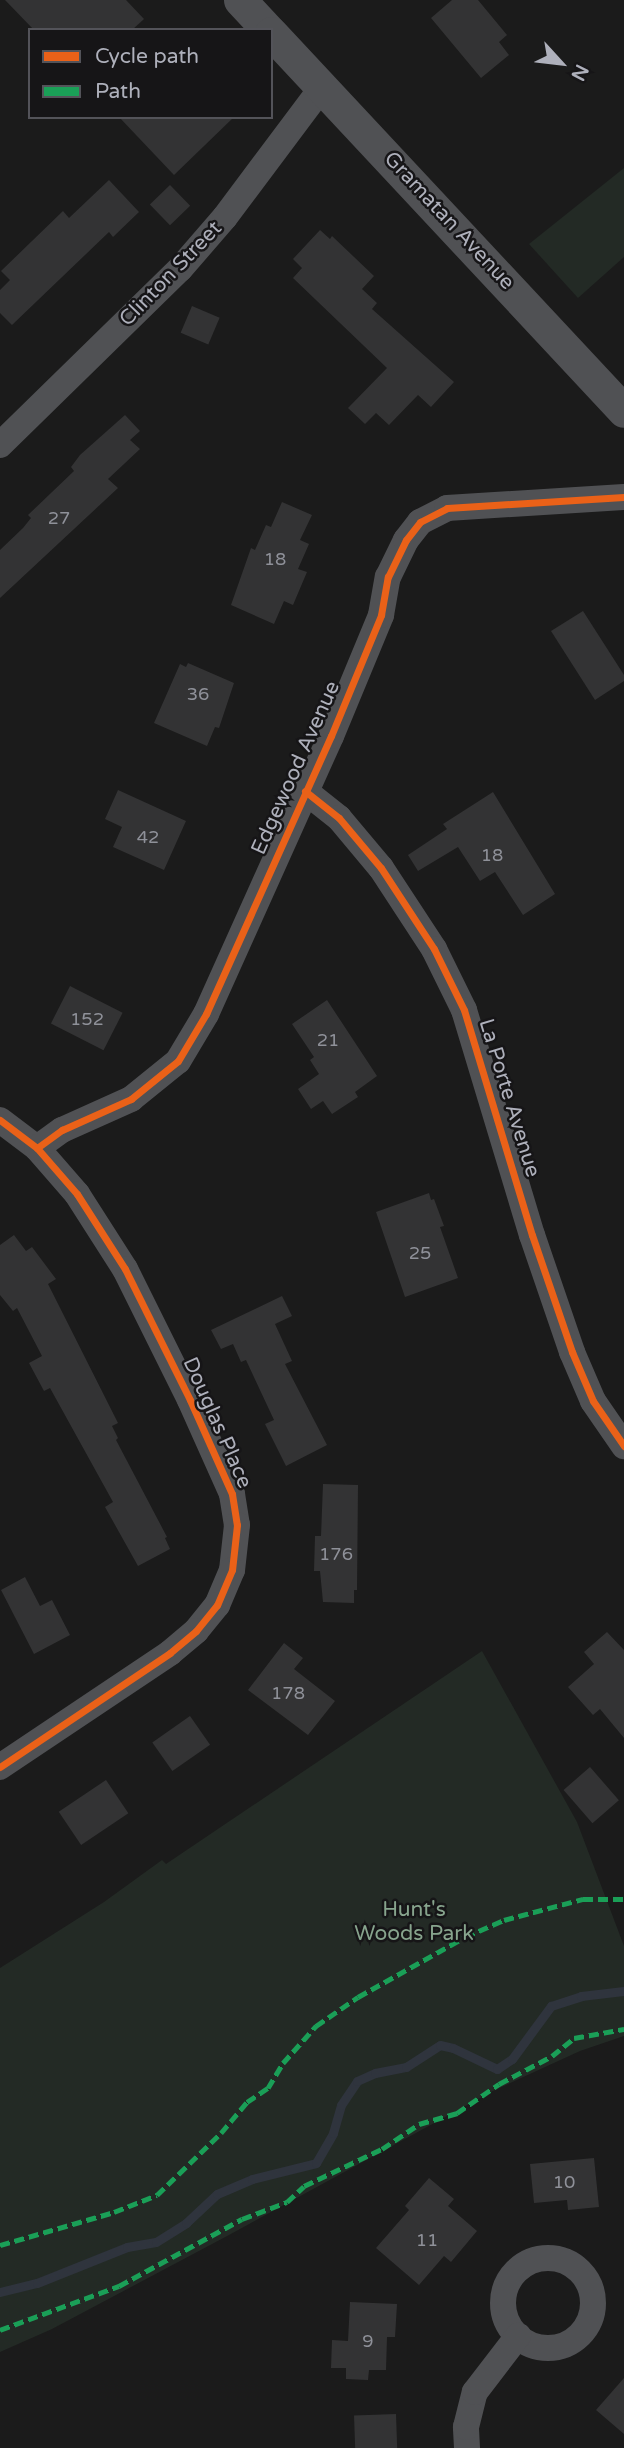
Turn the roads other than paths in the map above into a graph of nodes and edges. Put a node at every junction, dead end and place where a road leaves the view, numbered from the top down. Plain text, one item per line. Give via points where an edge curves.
1 (240, 0) edge
2 (267, 28) edge
3 (273, 34) edge
4 (323, 86) junction
5 (624, 411) edge
6 (0, 445) edge
7 (624, 497) edge
8 (306, 792) junction
9 (0, 1120) edge
10 (37, 1148) junction
11 (624, 1446) edge
12 (0, 1766) edge
13 (518, 2336) dead end
14 (467, 2448) edge

1 - 2 street, Gramatan Avenue
3 - 4 street, Gramatan Avenue
4 - 5 street, Gramatan Avenue
4 - 6 street, Clinton Street via 233,207 180,269
7 - 8 street, Edgewood Avenue via 447,508 420,522 388,577 381,615
8 - 10 street, Edgewood Avenue via 206,1014 178,1061 131,1098 62,1130
8 - 11 street, La Porte Avenue via 339,818 381,869 440,961 464,1010 572,1352 593,1401
9 - 10 street, Douglas Place
10 - 12 street, Douglas Place via 77,1194 125,1269 232,1494 237,1525 232,1570 217,1605 196,1631
13 - 14 street via 475,2392 466,2427

